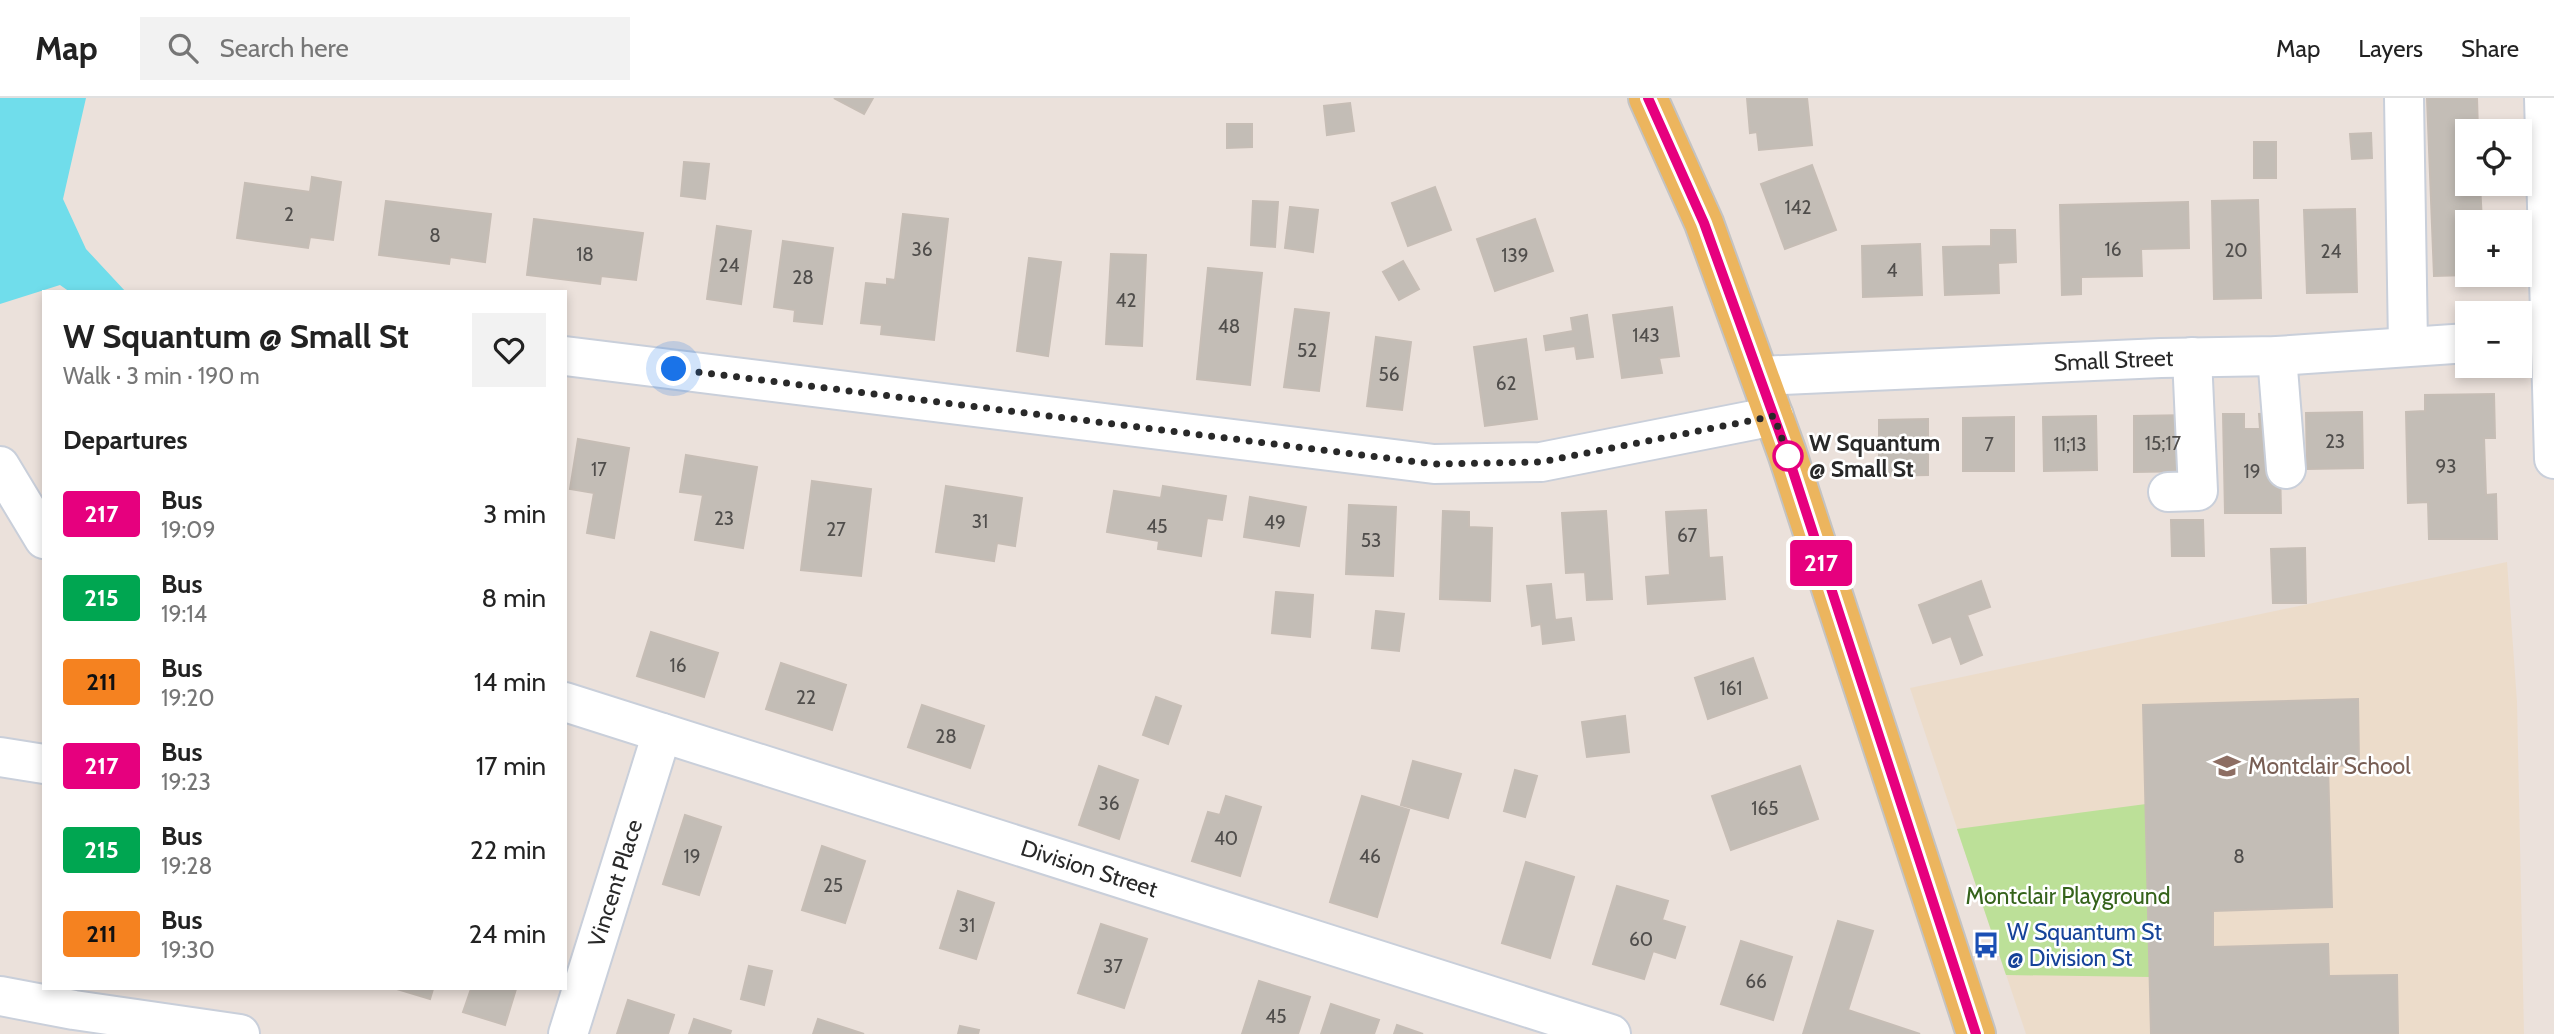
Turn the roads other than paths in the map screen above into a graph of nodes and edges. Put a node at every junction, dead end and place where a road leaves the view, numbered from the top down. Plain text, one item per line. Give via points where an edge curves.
1 (1648, 98) edge
2 (2404, 98) edge
3 (2544, 98) edge
4 (2536, 341) edge
5 (2455, 343) edge
6 (2408, 345) junction
7 (567, 356) edge
8 (2277, 356) junction
9 (2192, 357) junction
10 (1759, 376) junction
11 (1774, 416) junction
12 (2554, 459) edge
13 (0, 466) edge
14 (2286, 469) dead end
15 (2168, 492) dead end
16 (42, 536) edge
17 (567, 703) edge
18 (662, 733) junction
19 (0, 757) edge
20 (42, 764) edge
21 (0, 996) edge
22 (240, 1034) edge
23 (568, 1034) edge
24 (1611, 1034) edge
25 (1976, 1034) edge

1 - 10 main road via 1704,223
2 - 6 street
3 - 4 street
4 - 12 street
5 - 6 street, Small Street
6 - 8 street, Small Street
7 - 11 street via 1434,464 1541,462
8 - 9 street, Small Street
8 - 14 street
9 - 10 street, Small Street
9 - 15 street via 2198,491
10 - 11 main road
11 - 25 main road
13 - 16 street
17 - 18 street, Division Street
18 - 23 street, Vincent Place
18 - 24 street, Division Street
19 - 20 street
21 - 22 street

